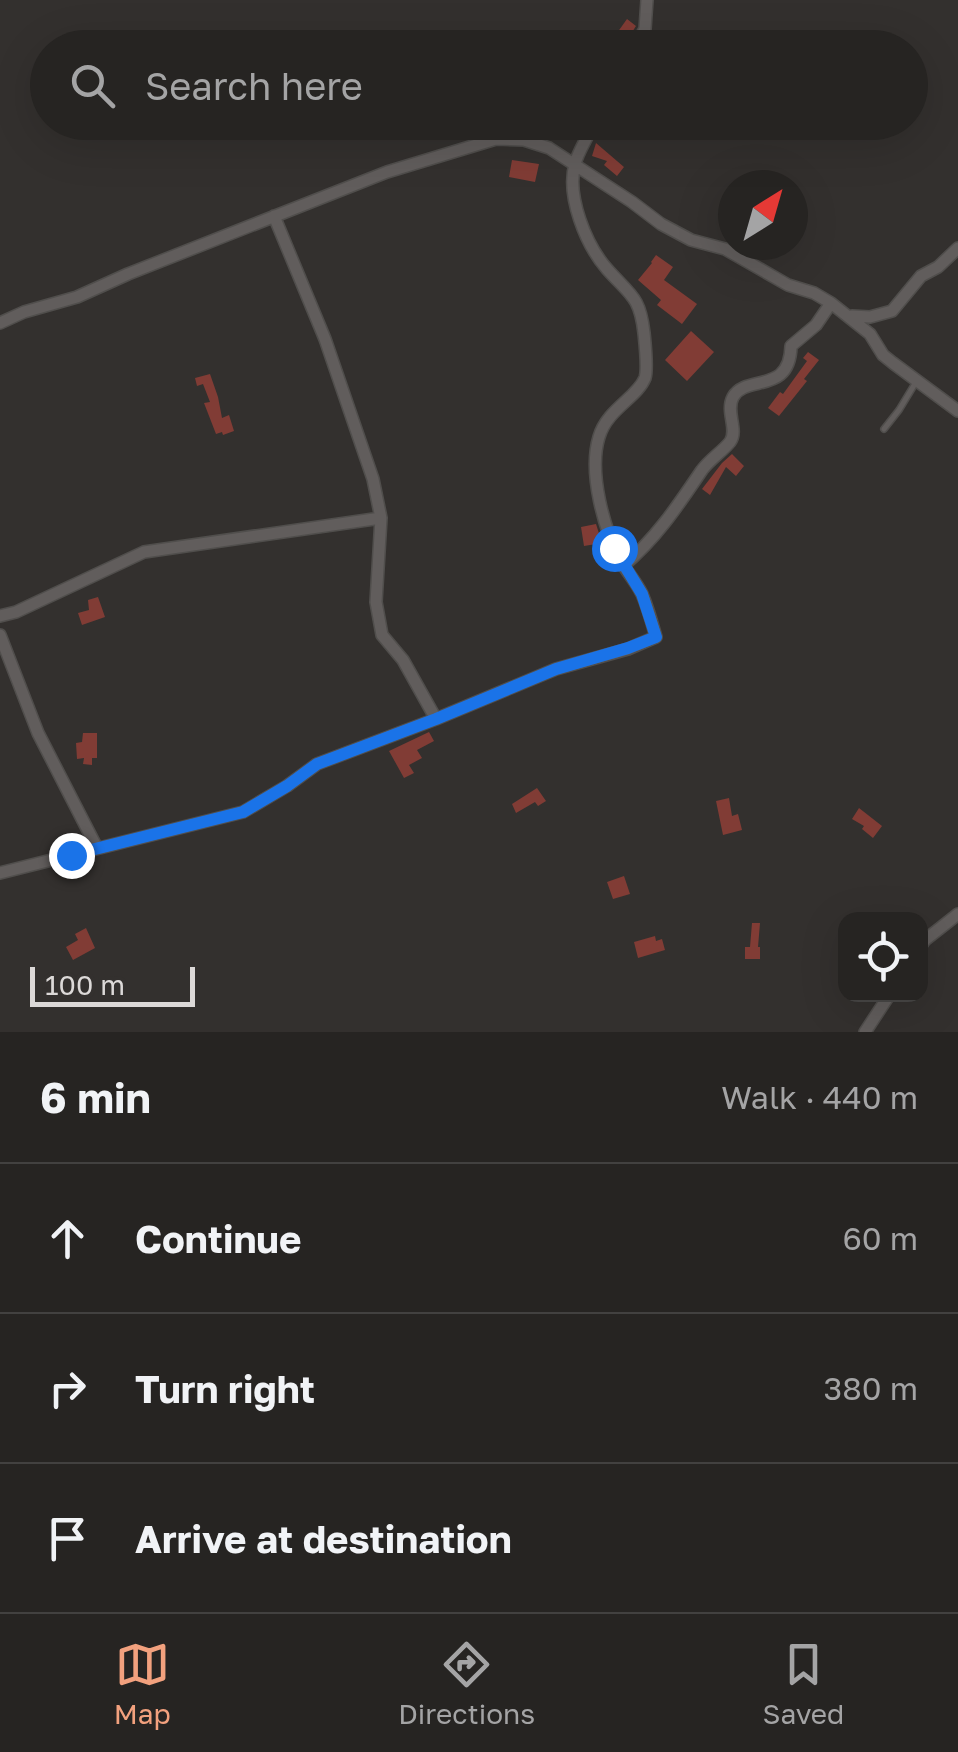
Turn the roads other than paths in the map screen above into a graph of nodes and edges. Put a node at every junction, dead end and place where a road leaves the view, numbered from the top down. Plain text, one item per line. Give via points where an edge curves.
1 (647, 0) edge
2 (644, 30) edge
3 (586, 140) edge
4 (575, 163) junction
5 (274, 216) junction
6 (956, 253) edge
7 (831, 303) junction
8 (848, 315) junction
9 (0, 323) edge
10 (916, 382) junction
11 (958, 412) edge
12 (884, 429) dead end
13 (382, 518) junction
14 (624, 566) junction
15 (0, 616) edge
16 (0, 634) edge
17 (436, 719) junction
18 (97, 848) junction
19 (0, 873) edge
20 (958, 914) edge
21 (928, 938) edge
22 (885, 1002) edge
23 (866, 1032) edge

1 - 2 street
3 - 4 street
4 - 5 street via 524,140 496,140
4 - 7 street via 662,224
4 - 14 street via 573,196 584,232 637,300 644,336 646,375 602,428 594,475
5 - 9 street
5 - 13 street via 328,348
6 - 8 street via 921,276 892,310
7 - 8 street
7 - 14 street via 791,346 774,380 734,395 731,441
8 - 10 street
10 - 11 street
10 - 12 lane
13 - 15 street via 144,552
13 - 17 street via 376,578 382,635
14 - 17 street via 656,637
16 - 18 street via 38,733
17 - 18 street via 317,764 243,812
18 - 19 street
20 - 21 street
22 - 23 street

